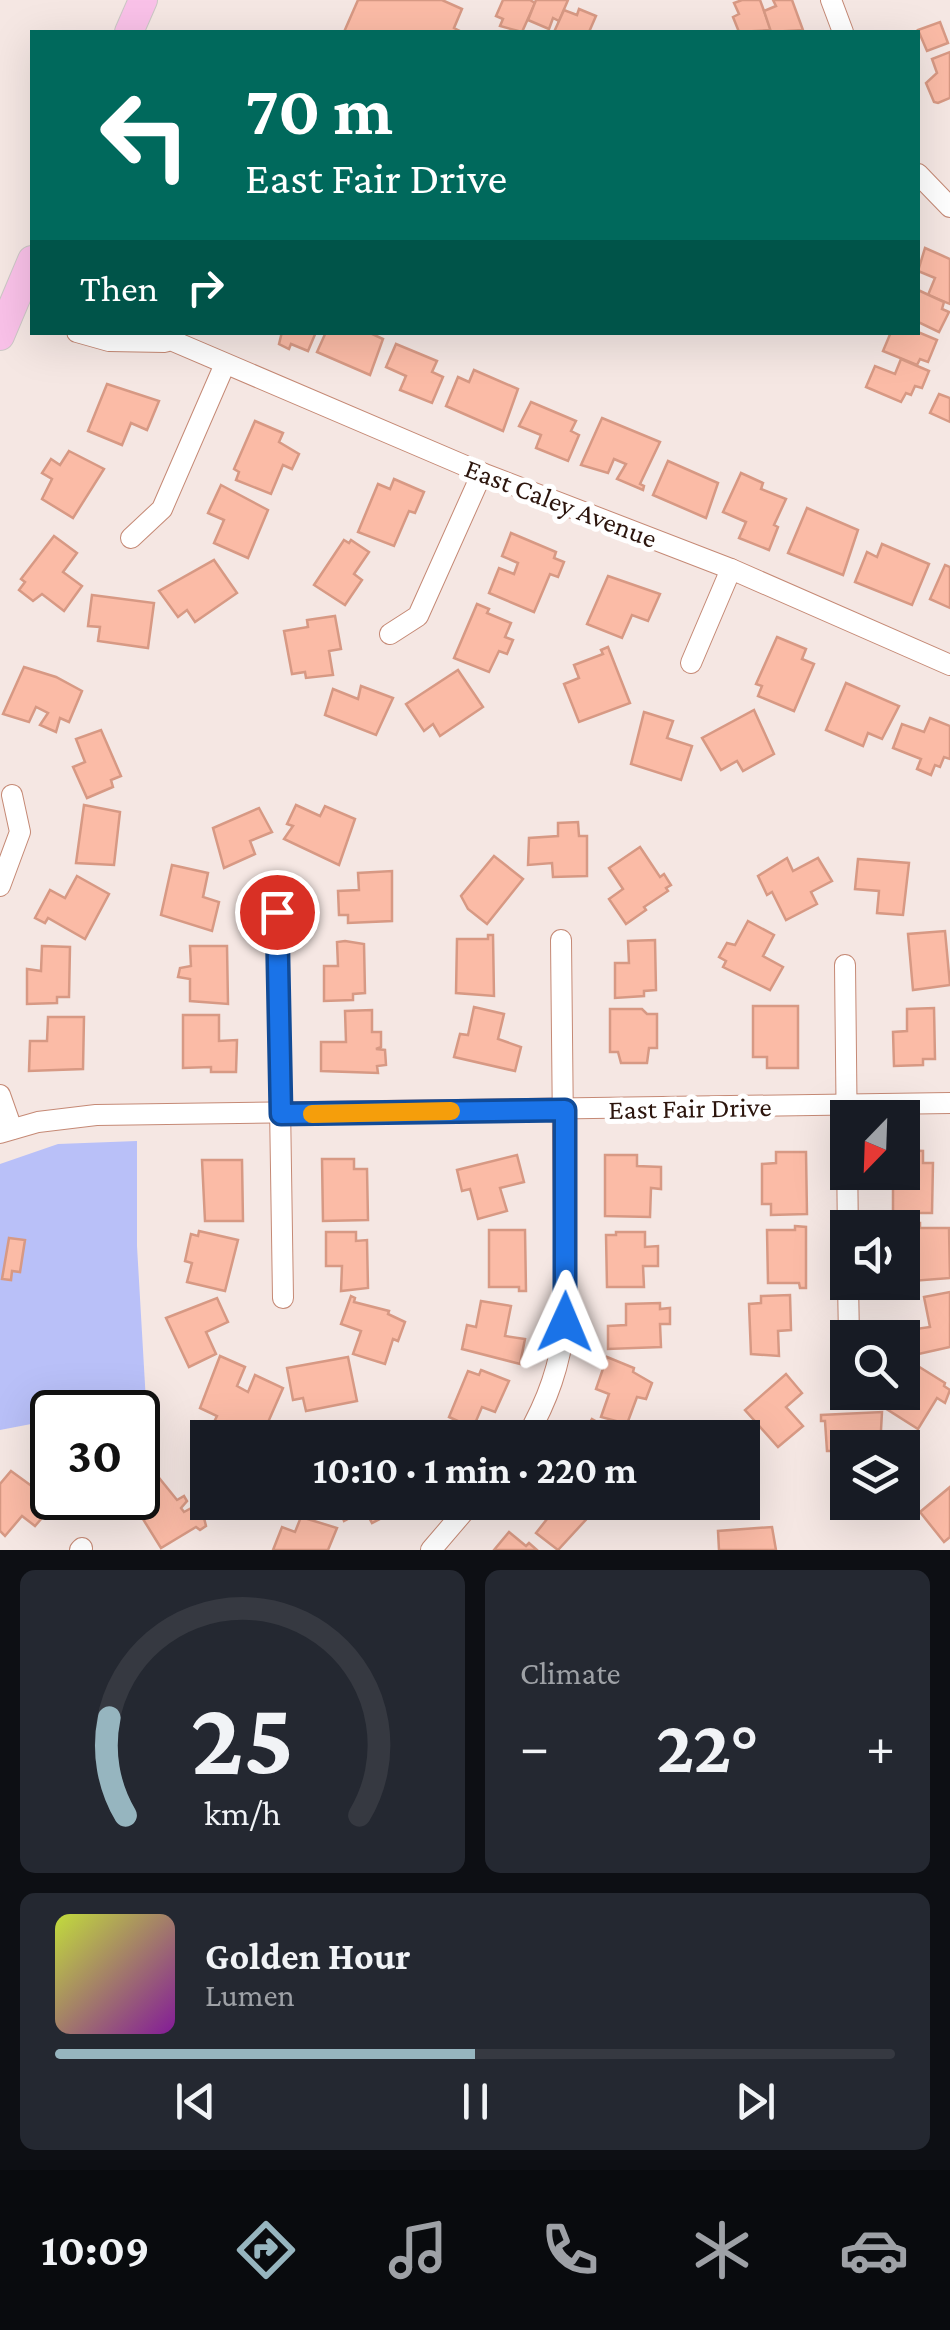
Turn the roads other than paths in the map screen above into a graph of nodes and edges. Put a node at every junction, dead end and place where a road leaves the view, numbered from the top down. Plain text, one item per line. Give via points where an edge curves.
1 (143, 0) edge
2 (831, 0) edge
3 (130, 30) edge
4 (842, 30) edge
5 (920, 176) edge
6 (950, 207) edge
7 (30, 266) edge
8 (21, 291) edge
9 (87, 335) edge
10 (158, 335) edge
11 (0, 336) edge
12 (172, 342) junction
13 (225, 364) junction
14 (482, 473) junction
15 (131, 538) dead end
16 (731, 569) junction
17 (390, 634) dead end
18 (691, 663) dead end
19 (950, 666) edge
20 (12, 794) dead end
21 (0, 886) edge
22 (277, 912) dead end
23 (560, 940) dead end
24 (844, 966) dead end
25 (0, 1095) edge
26 (845, 1100) edge
27 (950, 1103) edge
28 (920, 1104) edge
29 (830, 1105) edge
30 (565, 1110) junction
31 (281, 1114) junction
32 (6, 1131) edge
33 (282, 1298) dead end
34 (537, 1420) edge
35 (457, 1520) edge
36 (431, 1550) edge

1 - 3 main road
2 - 4 street
5 - 6 street
7 - 8 main road
8 - 11 main road
9 - 12 street, East Caley Avenue
10 - 12 street, East Caley Avenue
12 - 13 street, East Caley Avenue
13 - 14 street, East Caley Avenue
13 - 15 street via 162,509
14 - 16 street, East Caley Avenue
14 - 17 street via 418,616
16 - 18 street
16 - 19 street, East Caley Avenue
20 - 21 street via 20,832
22 - 31 street
23 - 30 street
24 - 26 street
25 - 32 street
27 - 28 street, East Fair Drive
29 - 30 street, East Fair Drive
30 - 31 street, East Fair Drive
30 - 34 street via 565,1322 556,1374
31 - 32 street, East Fair Drive via 96,1115
31 - 33 street
35 - 36 street

